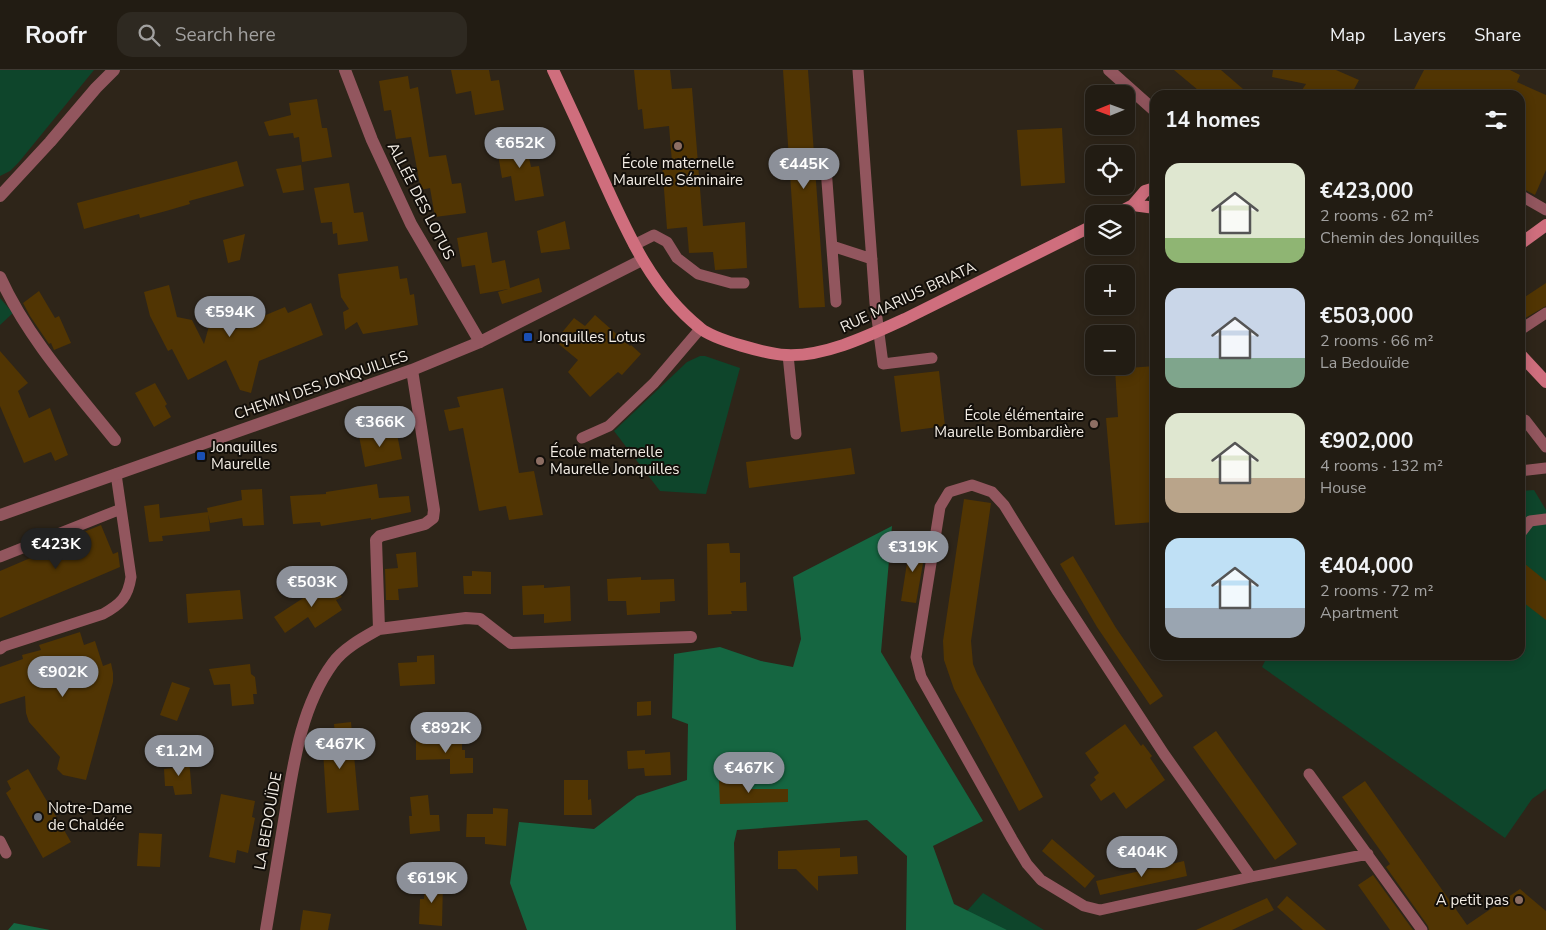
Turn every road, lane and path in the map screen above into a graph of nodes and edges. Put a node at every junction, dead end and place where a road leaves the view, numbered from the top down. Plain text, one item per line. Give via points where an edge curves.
1 (114, 70) edge
2 (345, 70) edge
3 (553, 70) edge
4 (858, 70) edge
5 (1109, 70) edge
6 (1150, 107) edge
7 (826, 168) dead end
8 (1150, 190) edge
9 (0, 196) edge
10 (1525, 198) edge
11 (1133, 205) edge
12 (1135, 205) edge
13 (1150, 207) edge
14 (1546, 210) edge
15 (1546, 225) edge
16 (1085, 230) edge
17 (1525, 240) edge
18 (634, 245) junction
19 (832, 246) junction
20 (872, 259) junction
21 (642, 260) junction
22 (0, 277) edge
23 (744, 283) dead end
24 (836, 302) dead end
25 (1546, 313) edge
26 (1525, 327) edge
27 (700, 328) junction
28 (878, 331) junction
29 (480, 342) junction
30 (788, 355) junction
31 (932, 358) dead end
32 (1525, 359) edge
33 (412, 370) junction
34 (1546, 382) edge
35 (1525, 425) edge
36 (796, 434) dead end
37 (582, 438) dead end
38 (115, 440) dead end
39 (1546, 446) edge
40 (1546, 468) edge
41 (1525, 470) edge
42 (116, 474) junction
43 (121, 509) junction
44 (0, 515) edge
45 (1546, 519) edge
46 (1525, 528) edge
47 (0, 557) edge
48 (378, 629) junction
49 (691, 637) dead end
50 (0, 649) edge
51 (1309, 774) dead end
52 (0, 841) edge
53 (6, 853) dead end
54 (1368, 854) junction
55 (1251, 877) junction
56 (266, 930) edge
57 (1422, 930) edge

1 - 9 street
2 - 29 street, ALLÉE DES LOTUS via 372,140 411,224
3 - 18 street, RUE MARIUS BRIATA
4 - 20 lane
5 - 6 street
7 - 19 lane
8 - 11 street
10 - 14 lane
12 - 13 street
15 - 17 street
16 - 28 street, RUE MARIUS BRIATA
18 - 21 street, RUE MARIUS BRIATA
18 - 23 lane via 654,235 667,242 677,258 698,274
19 - 20 lane
19 - 24 lane
20 - 28 lane
21 - 27 street, RUE MARIUS BRIATA via 665,294
21 - 29 street, CHEMIN DES JONQUILLES
22 - 38 street via 9,297 42,347
25 - 26 lane
27 - 30 street, RUE MARIUS BRIATA via 712,335
27 - 37 lane via 654,383 615,420
28 - 30 street, RUE MARIUS BRIATA via 828,350
28 - 31 lane via 882,364
29 - 33 street, CHEMIN DES JONQUILLES
30 - 36 lane
32 - 34 street
33 - 42 street, CHEMIN DES JONQUILLES
33 - 48 street via 433,518 425,524 380,536 376,540
35 - 39 lane
40 - 41 lane
42 - 43 lane
42 - 44 street, CHEMIN DES JONQUILLES
43 - 47 lane
43 - 50 lane via 131,577 130,591 118,606 104,614
45 - 46 lane via 1530,521
48 - 49 street, LA BEDOUÏDE via 466,618 480,620 511,643
48 - 56 street, LA BEDOUÏDE via 334,661 320,683 304,721
51 - 54 lane
52 - 53 lane
54 - 55 lane
54 - 57 lane
55 - 55 lane via 1164,754 1004,505 992,492 972,485 949,492 940,507 916,657 922,677 1027,864 1041,880 1084,906 1100,910

